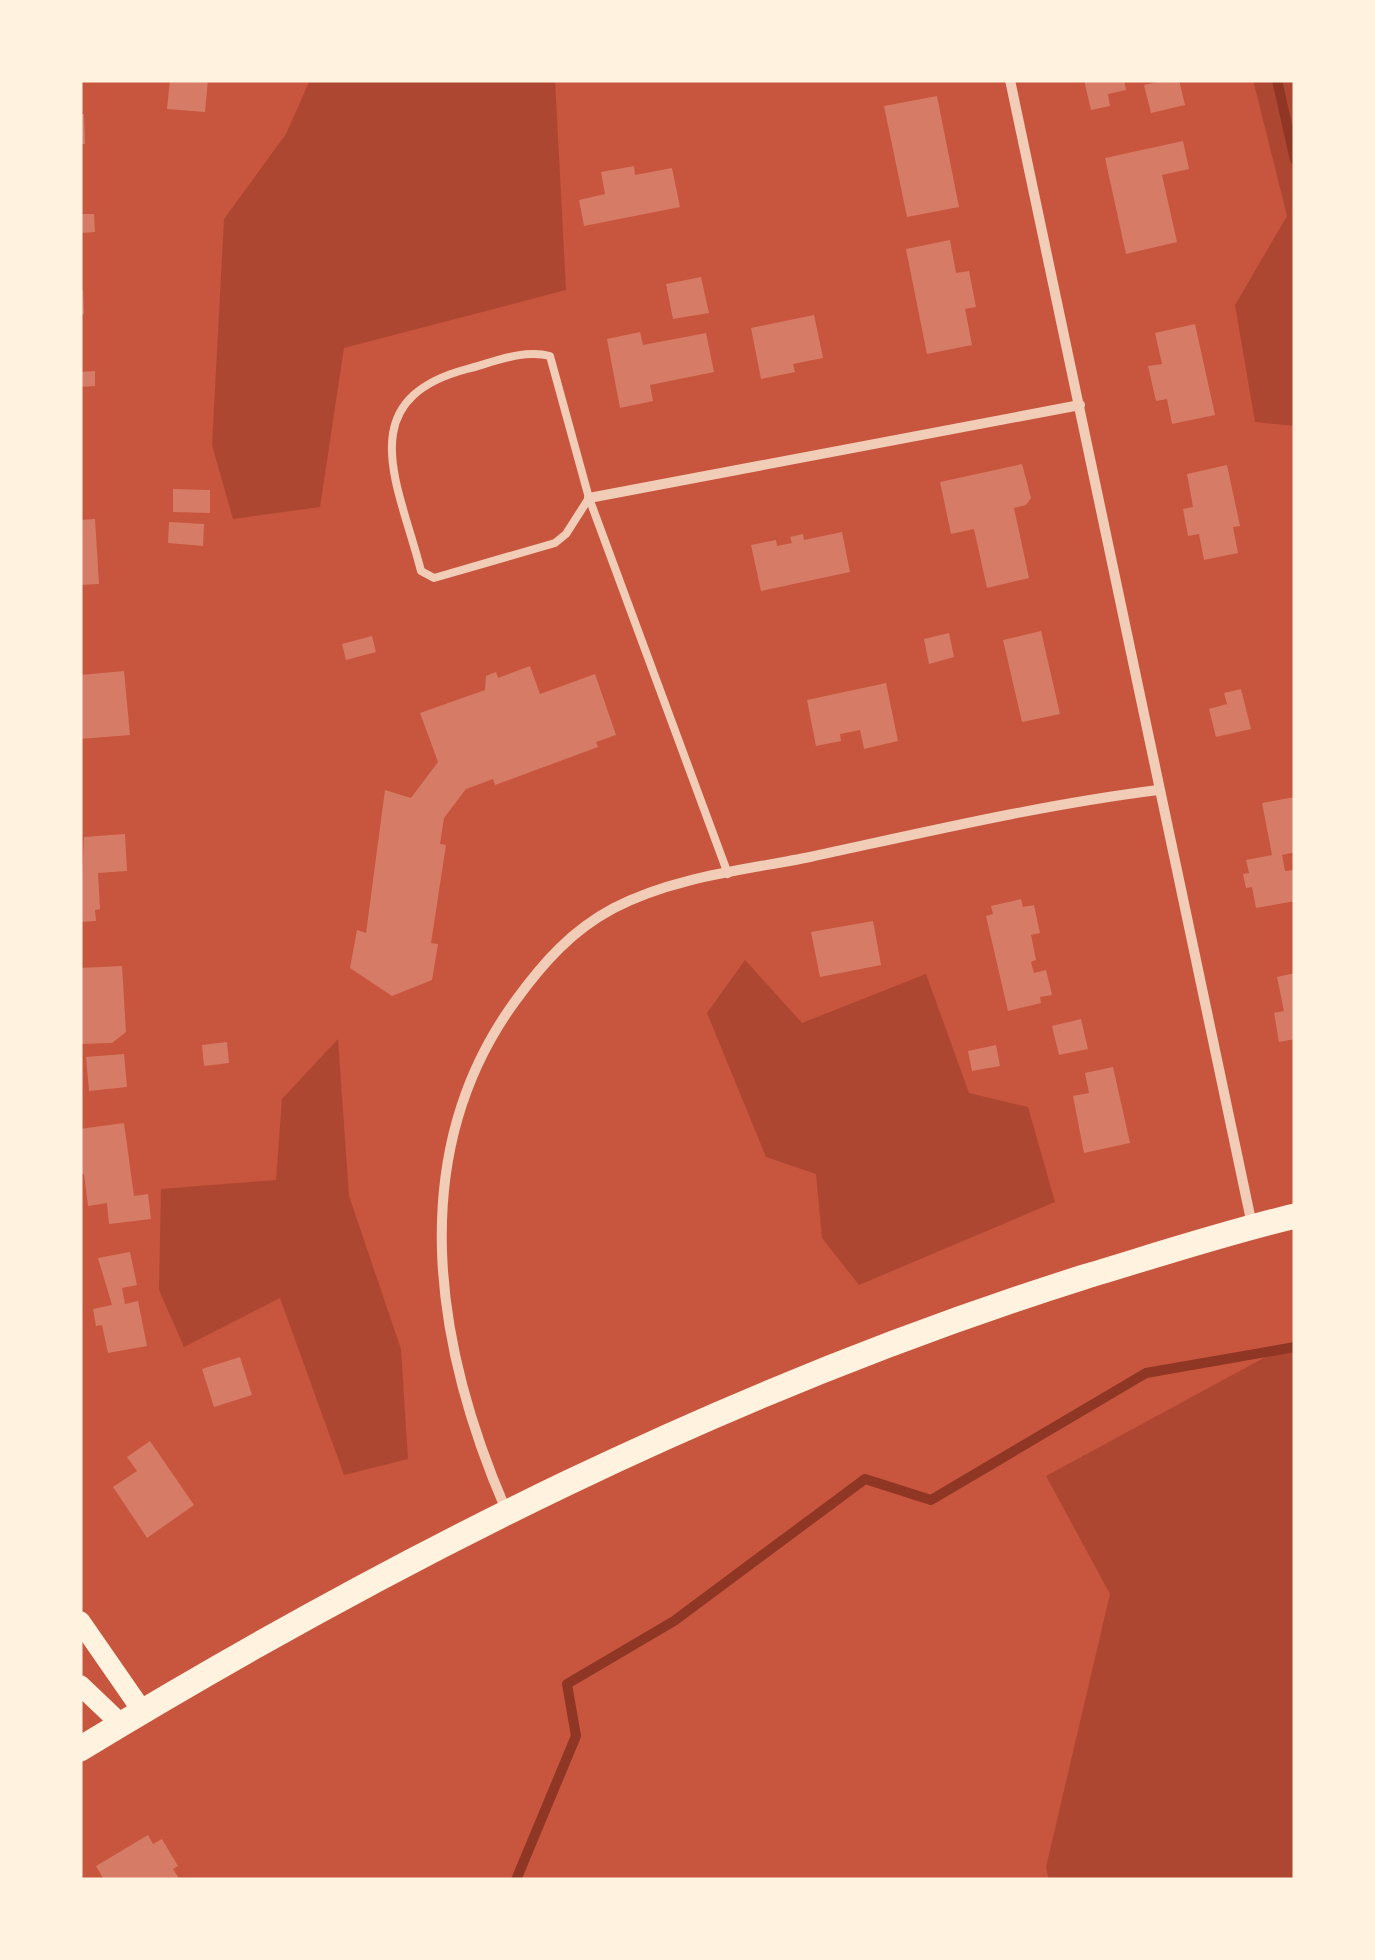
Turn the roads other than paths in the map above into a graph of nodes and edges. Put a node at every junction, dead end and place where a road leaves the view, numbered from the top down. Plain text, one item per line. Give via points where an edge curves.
1 (1010, 80) edge
2 (1080, 405) junction
3 (589, 498) junction
4 (1158, 790) junction
5 (728, 874) junction
6 (1295, 1216) edge
7 (1253, 1226) junction
8 (506, 1511) junction
9 (80, 1621) edge
10 (80, 1686) edge
11 (132, 1718) junction
12 (80, 1748) edge

1 - 2 street
2 - 3 street
2 - 4 street
3 - 3 lane via 550,356 533,352 434,378 415,389 398,414 389,444 421,571 434,578 554,543
3 - 5 lane
4 - 5 street via 982,818
4 - 7 street
5 - 8 street via 638,897 570,937 506,1014 462,1099 443,1183 444,1301 469,1415
6 - 7 main road
7 - 8 main road via 856,1356 648,1442
8 - 11 main road
9 - 11 main road
10 - 11 main road
11 - 12 main road

